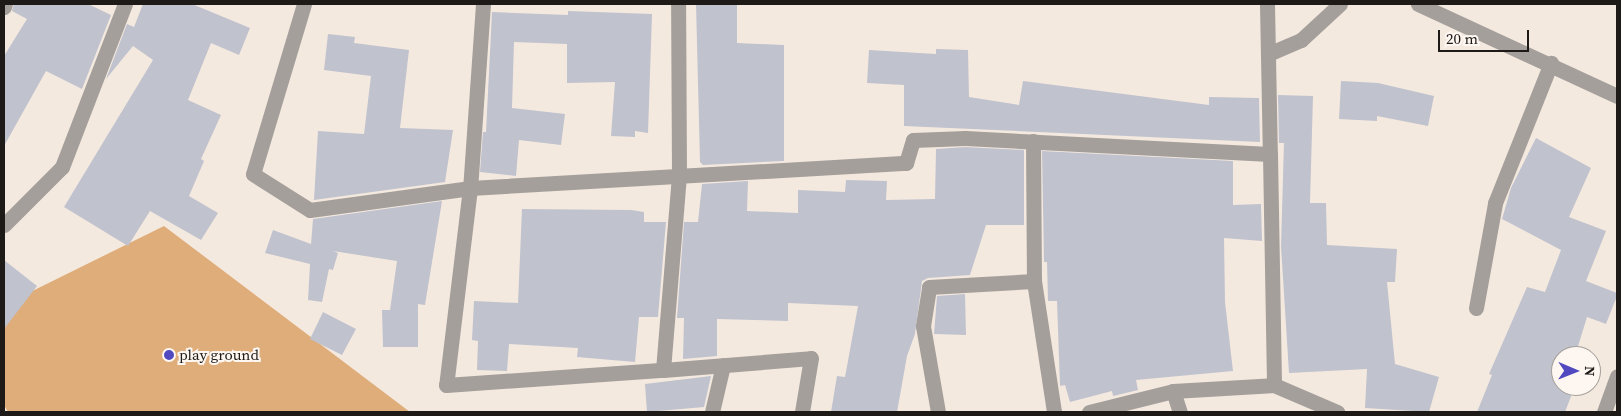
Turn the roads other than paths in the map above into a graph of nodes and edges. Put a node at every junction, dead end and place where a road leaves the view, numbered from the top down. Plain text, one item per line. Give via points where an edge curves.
1 (125, 4) edge
2 (304, 4) edge
3 (483, 4) edge
4 (678, 4) edge
5 (1267, 4) edge
6 (1340, 4) edge
7 (1418, 4) edge
8 (1268, 54) junction
9 (1551, 63) junction
10 (1617, 96) edge
11 (1033, 141) junction
12 (1270, 154) junction
13 (679, 174) junction
14 (470, 188) junction
15 (4, 224) edge
16 (1034, 281) junction
17 (1476, 308) dead end
18 (724, 365) junction
19 (663, 370) junction
20 (1617, 376) edge
21 (1274, 386) junction
22 (1173, 391) junction
23 (712, 412) edge
24 (802, 412) edge
25 (938, 412) edge
26 (1054, 412) edge
27 (1089, 412) edge
28 (1180, 412) edge
29 (1337, 412) edge
30 (1604, 412) edge

1 - 15 street via 62,167
2 - 14 street via 252,174 310,210
3 - 14 street
4 - 13 street
5 - 8 street
6 - 8 street via 1301,40
7 - 9 street
8 - 12 street
9 - 10 street
9 - 17 street via 1495,203
11 - 12 street
11 - 13 street via 913,140 906,163
11 - 16 street
12 - 21 street
13 - 14 street
13 - 19 street
14 - 19 street via 446,385
16 - 25 street via 929,287 923,326
16 - 26 street
18 - 19 street
18 - 23 street
18 - 24 street via 811,358
20 - 30 street
21 - 22 street
21 - 29 street
22 - 27 street
22 - 28 street

